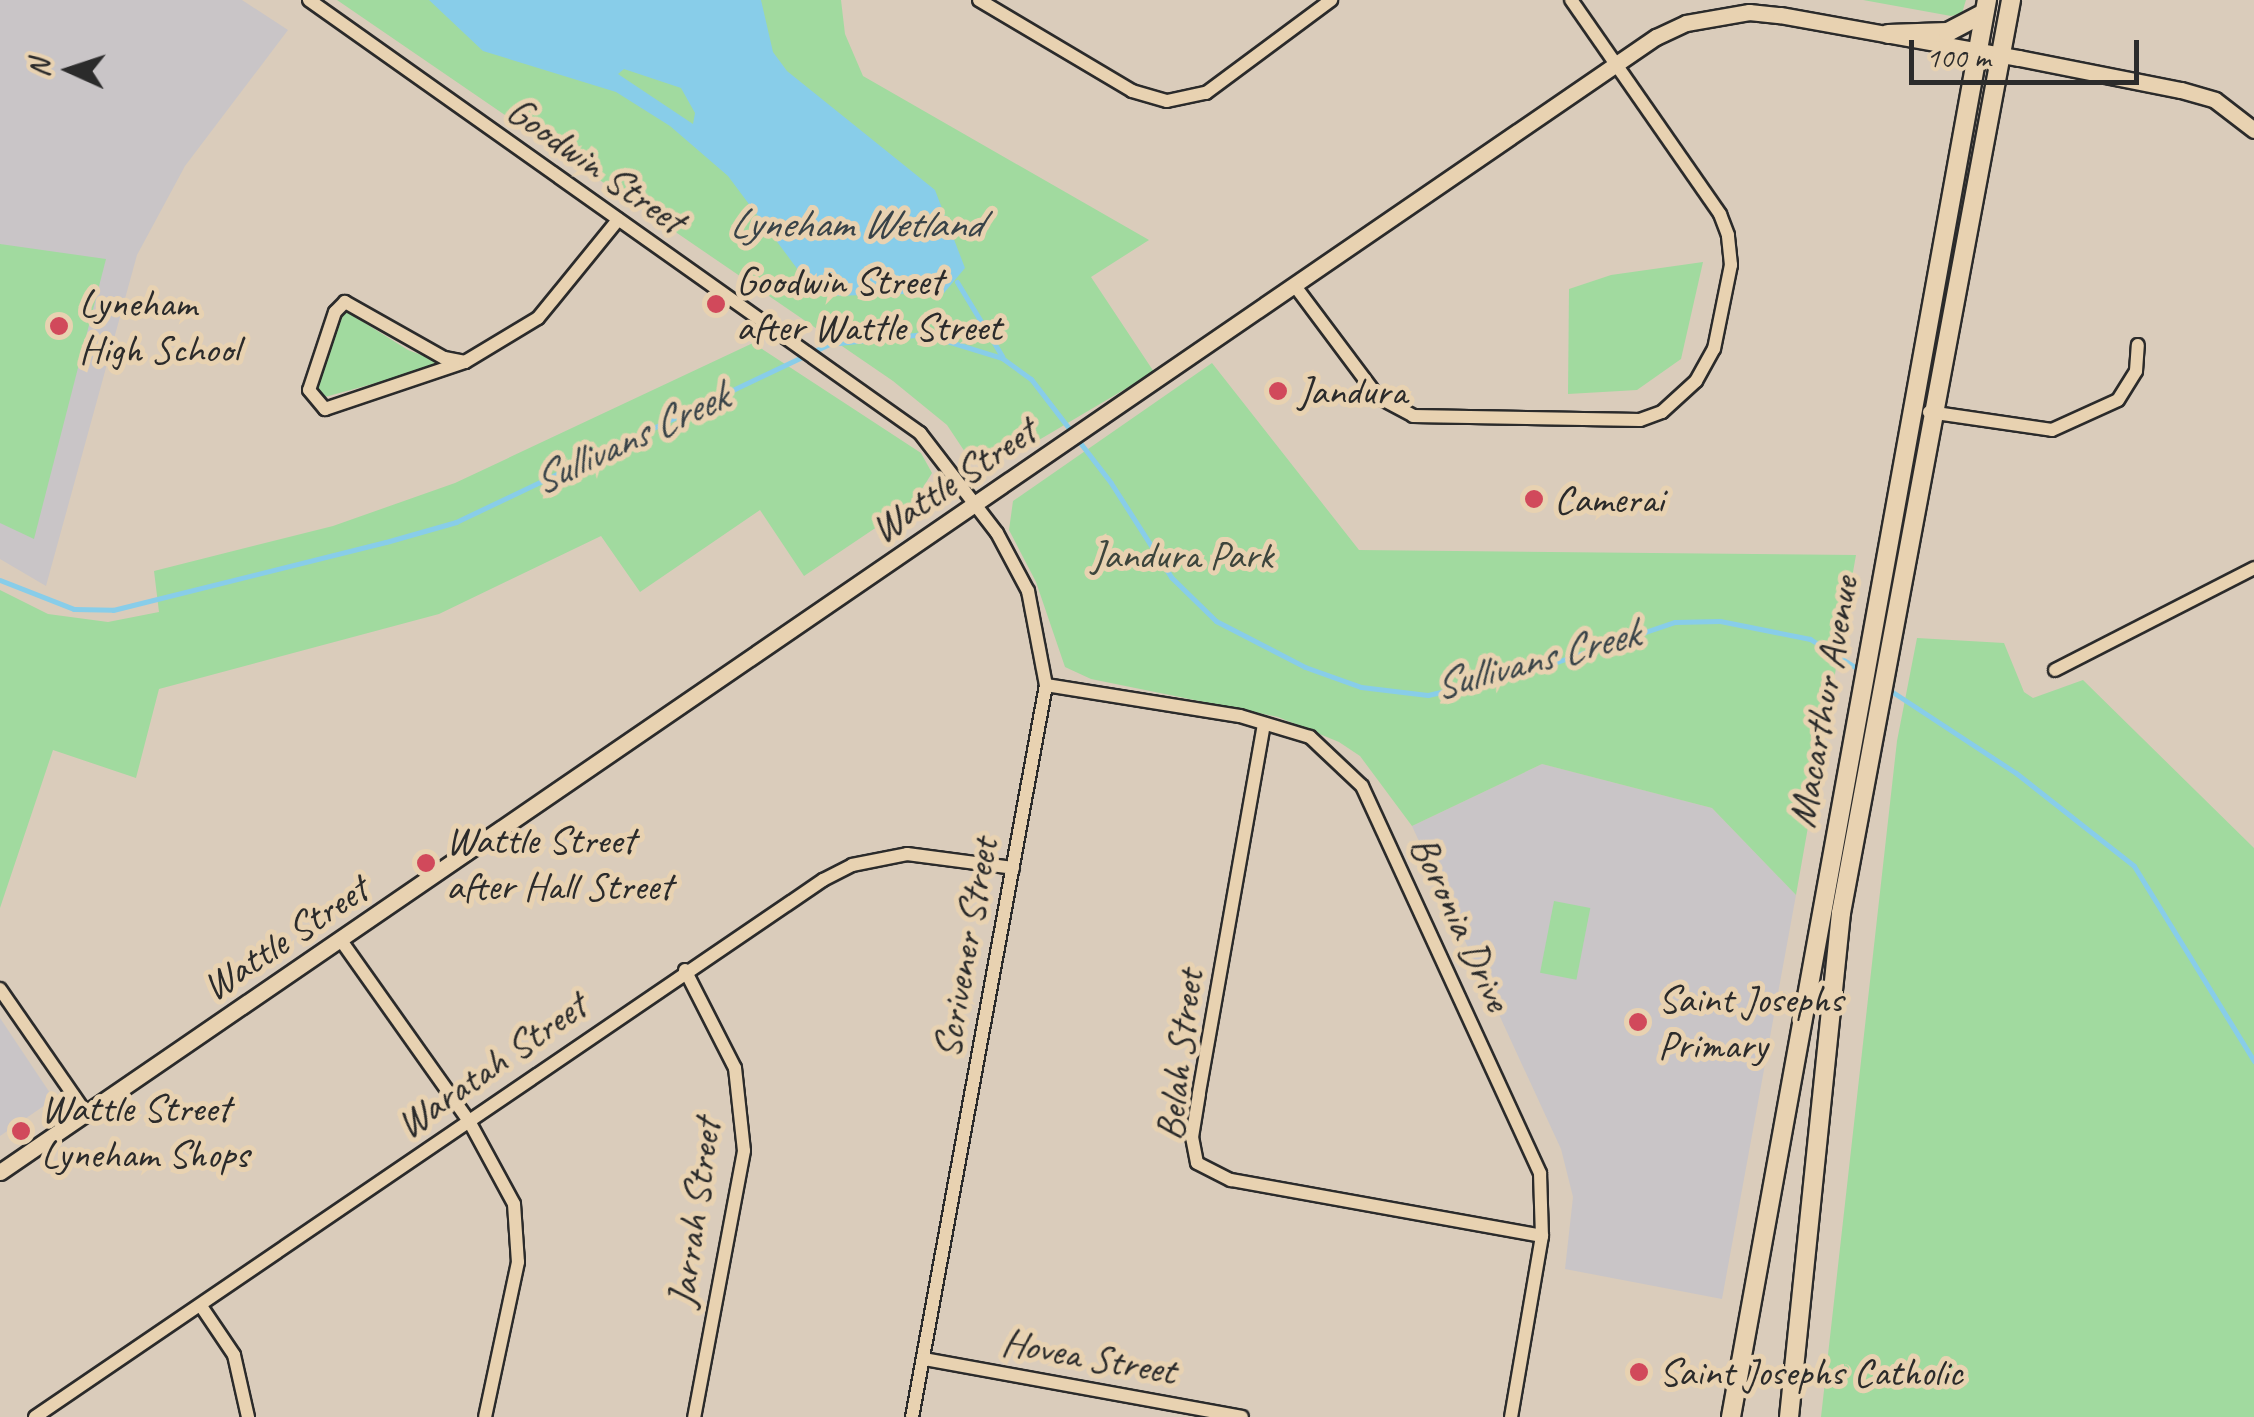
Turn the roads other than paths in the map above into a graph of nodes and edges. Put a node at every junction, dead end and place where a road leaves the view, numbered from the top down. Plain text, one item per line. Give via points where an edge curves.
1 (309, 0) edge
2 (979, 0) edge
3 (1331, 0) edge
4 (1571, 0) edge
5 (2011, 0) edge
6 (1986, 6) edge
7 (1888, 34) junction
8 (1991, 53) junction
9 (1616, 65) junction
10 (2254, 130) edge
11 (618, 220) junction
12 (1296, 286) junction
13 (2138, 345) dead end
14 (465, 362) junction
15 (1912, 410) junction
16 (1932, 413) junction
17 (976, 504) junction
18 (2254, 568) edge
19 (2056, 670) dead end
20 (1046, 685) junction
21 (1264, 724) junction
22 (1013, 868) junction
23 (1820, 910) junction
24 (1841, 913) junction
25 (340, 939) junction
26 (685, 970) junction
27 (0, 989) edge
28 (86, 1114) junction
29 (468, 1120) junction
30 (0, 1172) edge
31 (1542, 1236) junction
32 (201, 1306) junction
33 (924, 1358) junction
34 (35, 1417) edge
35 (248, 1417) edge
36 (485, 1417) edge
37 (694, 1417) edge
38 (912, 1417) edge
39 (1242, 1417) edge
40 (1511, 1417) edge
41 (1731, 1417) edge
42 (1789, 1417) edge

1 - 11 street, Goodwin Street
2 - 3 street via 1132,91 1167,101 1206,93
4 - 9 street
5 - 8 main road, Macarthur Avenue
6 - 7 main road via 1948,32
6 - 8 main road, Macarthur Avenue
7 - 8 street, Wattle Street
7 - 9 street, Wattle Street via 1749,12 1686,23
8 - 10 street, Wattle Street via 2182,90 2215,100
8 - 15 main road, Macarthur Avenue
8 - 16 main road, Macarthur Avenue
9 - 12 street, Wattle Street
9 - 12 street via 1728,234 1731,265 1714,350 1696,381 1662,412 1621,421 1414,416 1365,382
11 - 14 street via 538,318
11 - 17 street, Goodwin Street via 920,433
12 - 17 street, Wattle Street
13 - 16 street via 2136,371 2118,400 2052,430
14 - 14 street via 326,409 308,390 335,312 346,302 444,358
15 - 16 street
15 - 23 main road, Macarthur Avenue
16 - 24 main road, Macarthur Avenue
17 - 20 street, Scrivener Street via 1028,591
17 - 25 street, Wattle Street
18 - 19 street
20 - 21 street, Boronia Drive
20 - 22 street, Scrivener Street
21 - 31 street, Boronia Drive via 1322,743 1362,786 1540,1173
21 - 31 street, Belah Street via 1192,1137 1197,1163 1231,1180
22 - 26 street, Waratah Street via 907,854 875,858 823,880
22 - 33 street, Scrivener Street
23 - 24 main road
23 - 41 main road, Macarthur Avenue
24 - 42 main road, Macarthur Avenue
25 - 28 street, Wattle Street
25 - 29 street
26 - 29 street, Waratah Street
26 - 37 street, Jarrah Street via 735,1068 744,1151
27 - 28 street
28 - 30 street, Wattle Street
29 - 32 street, Waratah Street
29 - 36 street via 505,1180 519,1232
31 - 40 street, Boronia Drive
32 - 34 street, Waratah Street
32 - 35 street via 234,1355
33 - 38 street, Scrivener Street
33 - 39 street, Hovea Street

